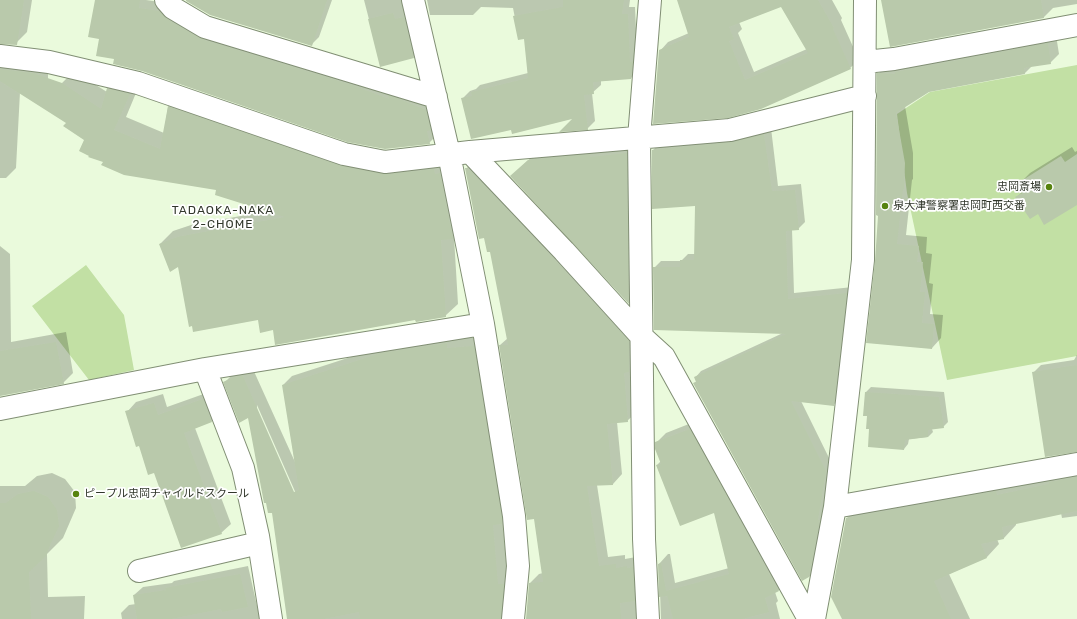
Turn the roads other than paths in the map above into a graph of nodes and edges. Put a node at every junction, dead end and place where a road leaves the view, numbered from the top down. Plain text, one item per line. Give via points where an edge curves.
1 (166, 0) edge
2 (413, 0) edge
3 (650, 0) edge
4 (865, 0) edge
5 (1077, 25) edge
6 (0, 56) edge
7 (865, 62) junction
8 (865, 96) junction
9 (436, 98) junction
10 (639, 138) junction
11 (460, 153) junction
12 (483, 324) junction
13 (642, 338) junction
14 (205, 369) junction
15 (0, 409) edge
16 (1077, 464) edge
17 (835, 507) junction
18 (259, 543) junction
19 (139, 571) dead end
20 (272, 619) edge
21 (513, 619) edge
22 (648, 619) edge
23 (809, 619) edge
24 (814, 619) edge

1 - 9 street via 173,8 205,27
2 - 9 street
3 - 10 street
4 - 7 street
5 - 7 street via 894,59
6 - 11 street via 49,62 138,83 344,154 385,162
7 - 8 street
8 - 10 street via 730,130
8 - 17 street via 863,260
9 - 11 street
10 - 11 street
10 - 13 street
11 - 12 street
11 - 13 street via 564,251
12 - 14 street
12 - 21 street via 514,516 518,566
13 - 22 street via 644,539
13 - 23 street via 664,357
14 - 15 street
14 - 18 street via 243,468
16 - 17 street
17 - 24 street
18 - 19 street
18 - 20 street

